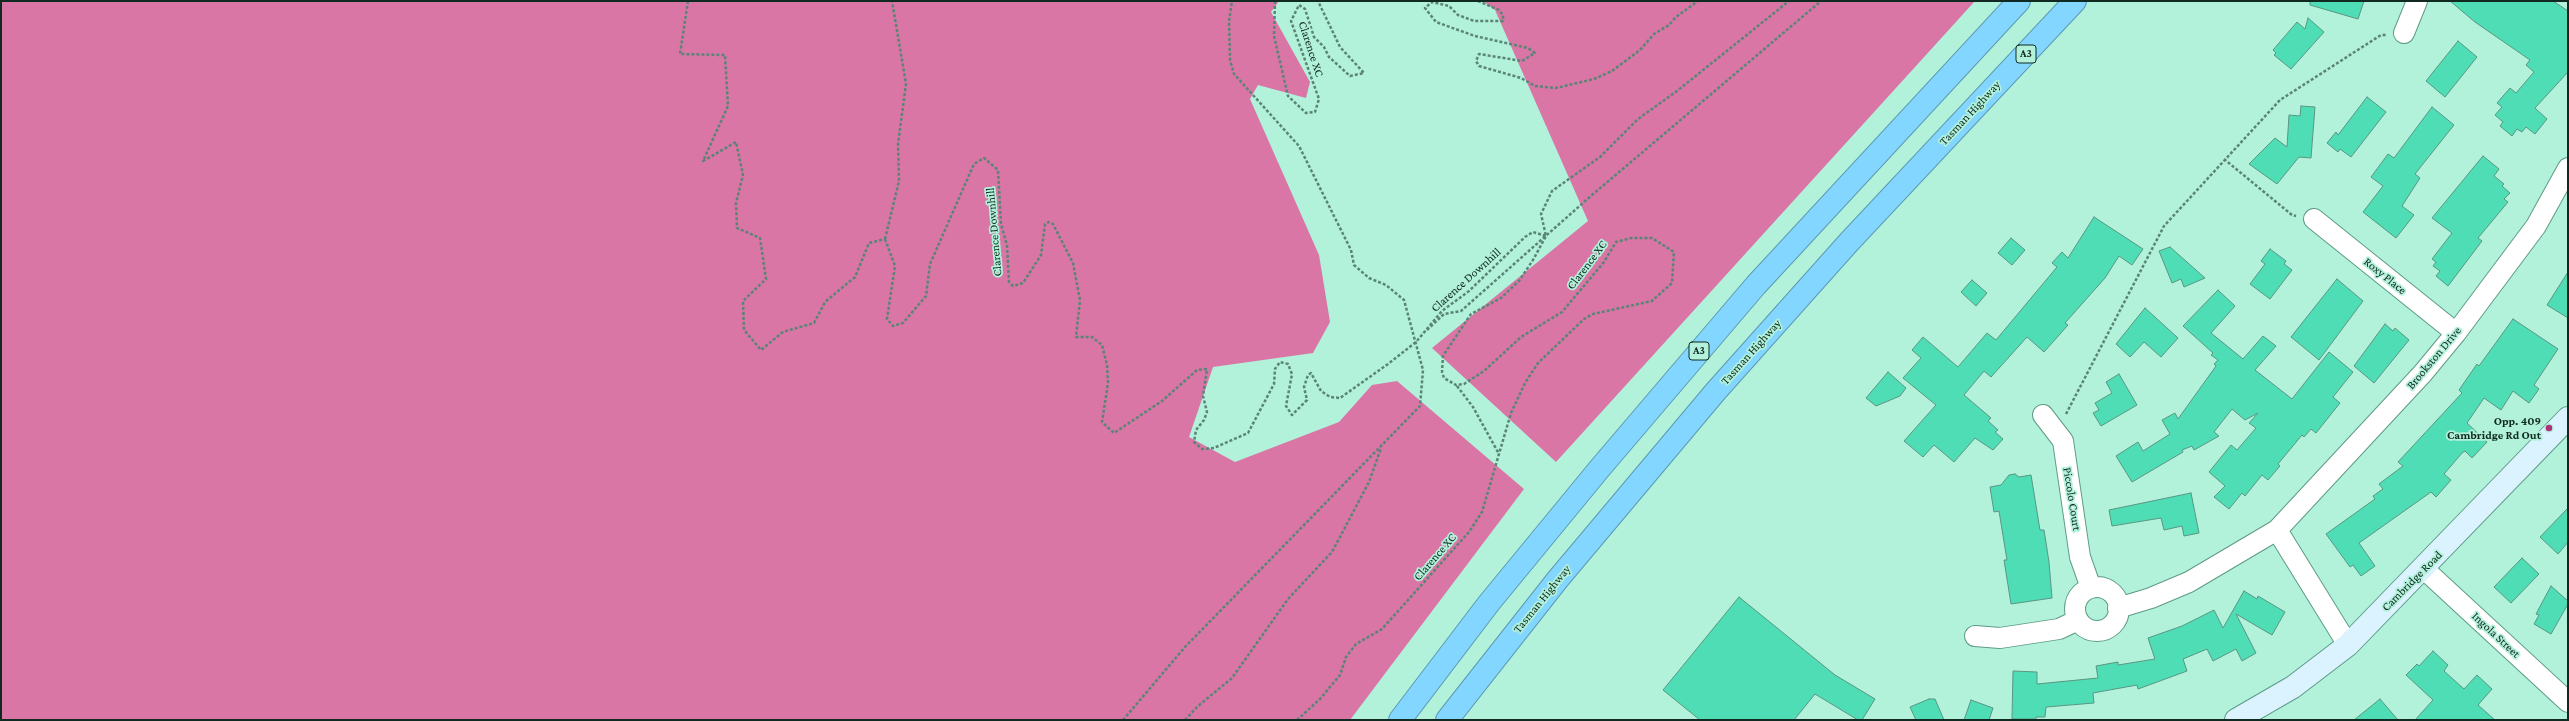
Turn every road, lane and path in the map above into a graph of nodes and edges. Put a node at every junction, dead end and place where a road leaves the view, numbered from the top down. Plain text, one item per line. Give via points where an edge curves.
1 (688, 1) edge
2 (892, 1) edge
3 (1232, 1) edge
4 (1275, 1) edge
5 (1318, 1) edge
6 (1478, 1) edge
7 (1698, 1) edge
8 (1788, 1) edge
9 (1820, 1) edge
10 (2019, 1) edge
11 (2075, 1) edge
12 (2416, 1) edge
13 (2404, 32) joint
14 (2224, 159) junction
15 (2568, 168) edge
16 (2314, 219) joint
17 (1546, 236) junction
18 (885, 239) junction
19 (2456, 333) junction
20 (1416, 342) junction
21 (1456, 385) junction
22 (2044, 415) dead end
23 (2568, 418) edge
24 (2056, 432) junction
25 (1382, 446) junction
26 (1499, 454) junction
27 (2277, 530) junction
28 (2424, 569) junction
29 (2091, 588) junction
30 (2118, 608) junction
31 (2078, 620) junction
32 (1975, 636) dead end
33 (2348, 645) junction
34 (2568, 702) edge
35 (1123, 720) edge
36 (1185, 720) edge
37 (1297, 720) edge
38 (1400, 720) edge
39 (1447, 720) edge
40 (2236, 720) edge

1 - 18 path via 680,54 725,55 728,106 703,161 736,142 743,175 736,203 737,228 760,238 766,279 743,301 744,330 761,350 783,332 814,324 825,302 855,276 869,243
2 - 18 path via 906,84 898,144 899,181
3 - 20 path via 1229,21 1230,60 1234,74 1299,146 1351,250 1354,265 1369,278 1386,285 1404,300
4 - 5 path, Clarence XC via 1274,36 1288,96 1306,113 1315,112 1319,99 1291,21 1299,5 1305,9 1314,37 1329,57 1350,76 1364,73 1340,48
6 - 7 path via 1499,10 1503,15 1503,21 1474,21 1458,15 1449,6 1432,2 1425,8 1436,22 1475,36 1528,48 1535,53 1522,61 1479,54 1476,61 1479,66 1521,78 1535,86 1556,88 1594,79 1612,70
8 - 17 path via 1638,120 1600,156 1552,191 1541,214
9 - 17 path
10 - 38 highway, A3 via 1756,285 1499,590
11 - 39 highway, Tasman Highway / A3 via 1850,242 1716,391 1558,579
12 - 13 street
13 - 14 path via 2381,35 2280,100
14 - 16 path via 2292,215
14 - 24 path via 2164,226
15 - 19 street, Brookston Drive via 2536,226
16 - 19 street, Roxy Place
17 - 20 path via 1461,311 1444,314
17 - 20 path, Clarence Downhill via 1533,232 1525,237 1469,291 1442,311
17 - 21 path via 1520,281 1501,298 1471,314 1443,356 1444,378
18 - 20 path, Clarence Downhill via 895,266 887,319 893,326 904,323 926,296 930,264 974,164 984,158 998,170 1001,224 1006,245 1009,282 1013,286 1023,283 1041,255 1045,224 1049,222 1053,224 1073,263 1080,300 1076,337 1092,337 1102,345 1108,383 1102,422 1114,433 1162,401 1197,370 1207,369 1203,396 1207,412 1196,430 1194,442 1202,449 1214,448 1248,433 1274,384 1275,369 1280,362 1288,364 1292,374 1286,406 1292,415 1307,400 1304,387 1308,374 1311,373 1321,391 1330,397 1340,398
19 - 27 street, Brookston Drive via 2424,373
20 - 25 path via 1423,370 1420,406
21 - 26 path via 1473,406
21 - 26 path, Clarence XC via 1464,384 1521,337 1562,312 1604,262 1616,242 1631,238 1652,238 1674,252 1672,283 1652,301 1593,314 1584,319 1538,362 1525,382 1511,413
22 - 24 street, Piccolo Court
23 - 28 main road, Cambridge Road
24 - 29 street, Piccolo Court via 2063,441 2080,557
25 - 35 path via 1185,647
25 - 36 path via 1369,482 1332,552 1288,599 1232,678
26 - 37 path, Clarence XC via 1482,512 1469,532 1382,629 1356,644 1346,657 1340,675 1320,699
27 - 30 street, Brookston Drive via 2189,582
27 - 33 street
28 - 33 main road, Cambridge Road
28 - 34 street, Ingola Street
29 - 30 street via 2110,591 2117,601
29 - 31 street via 2076,601
30 - 31 street via 2114,621 2103,629 2089,629
31 - 32 street via 2052,630 2000,638
33 - 40 main road, Cambridge Road via 2293,687

